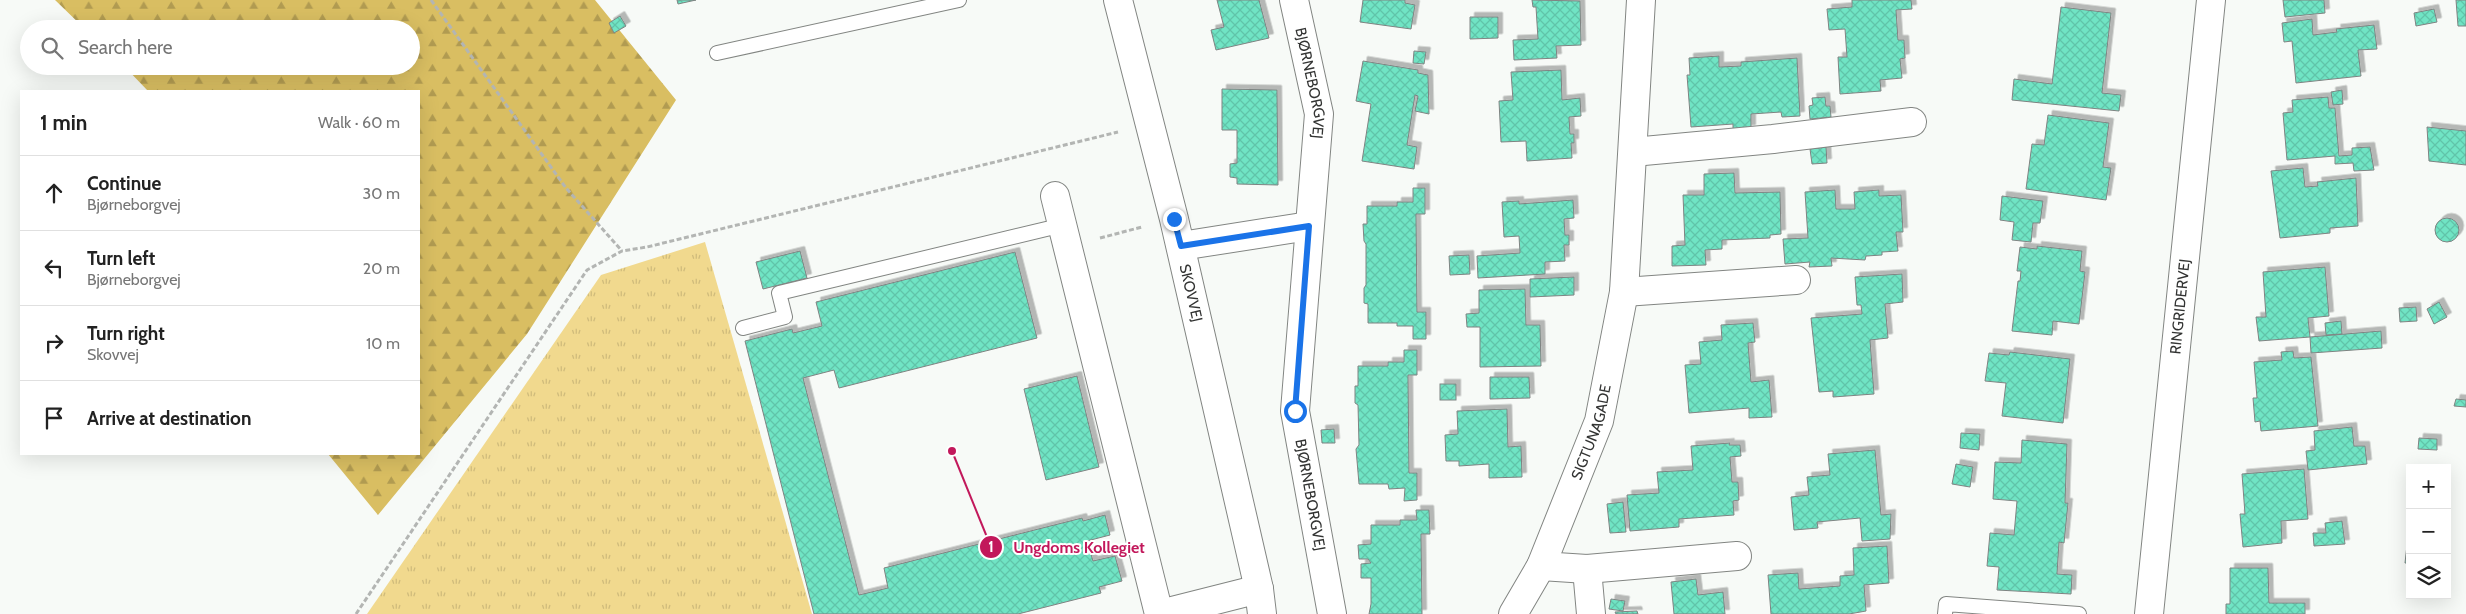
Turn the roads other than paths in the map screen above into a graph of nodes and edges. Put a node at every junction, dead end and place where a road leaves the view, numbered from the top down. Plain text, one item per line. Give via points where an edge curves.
1 (959, 0) edge
2 (1118, 0) edge
3 (1294, 0) edge
4 (1641, 0) edge
5 (2211, 0) edge
6 (717, 54) dead end
7 (1912, 122) dead end
8 (1633, 152) junction
9 (1056, 196) dead end
10 (1309, 226) junction
11 (1066, 235) junction
12 (1181, 246) junction
13 (1796, 280) dead end
14 (1624, 292) junction
15 (743, 328) dead end
16 (1736, 556) dead end
17 (1541, 566) junction
18 (1587, 569) junction
19 (1260, 602) edge
20 (1159, 614) edge
21 (1332, 614) edge
22 (1513, 614) edge
23 (1591, 614) edge
24 (1945, 614) edge
25 (2079, 614) edge
26 (2149, 614) edge

1 - 6 lane
2 - 12 street, SKOVVEJ
3 - 10 street, BJØRNEBORGVEJ via 1319,114
4 - 8 street, SIGTUNAGADE
5 - 26 street, RINGRIDERVEJ
7 - 8 street
8 - 14 street, SIGTUNAGADE
9 - 11 street, SKOVVEJ
10 - 12 street
10 - 21 street, BJØRNEBORGVEJ via 1295,411
11 - 15 lane via 779,293 784,317
11 - 20 street, SKOVVEJ
12 - 19 street, SKOVVEJ
13 - 14 street
14 - 17 street, SIGTUNAGADE via 1599,421
16 - 18 street
17 - 18 street
17 - 22 street, SIGTUNAGADE
18 - 23 street
19 - 20 street, SKOVVEJ
24 - 25 lane via 1946,604

